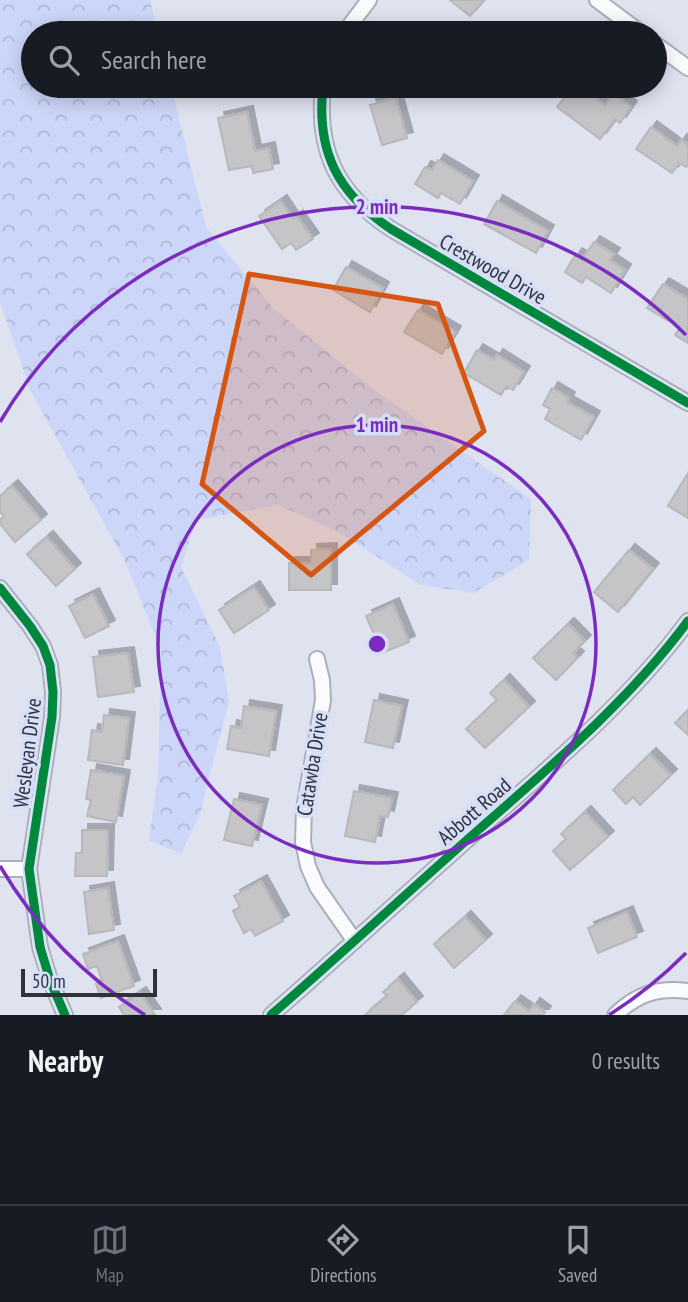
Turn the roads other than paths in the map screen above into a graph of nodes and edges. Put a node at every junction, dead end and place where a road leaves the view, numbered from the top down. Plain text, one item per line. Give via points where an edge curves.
1 (369, 0) edge
2 (606, 3) edge
3 (353, 21) edge
4 (627, 21) edge
5 (667, 53) edge
6 (688, 68) edge
7 (322, 98) edge
8 (688, 403) edge
9 (0, 588) edge
10 (688, 621) edge
11 (317, 659) dead end
12 (0, 869) edge
13 (29, 869) junction
14 (354, 940) junction
15 (688, 991) edge
16 (65, 1015) edge
17 (271, 1015) edge
18 (615, 1015) edge

1 - 3 street
2 - 4 street
5 - 6 street
7 - 8 street, Crestwood Drive via 323,136 330,159 341,182 371,216
9 - 13 street, Wesleyan Drive via 43,646 53,692
10 - 14 street, Abbott Road via 625,694 552,765
11 - 14 street, Catawba Drive via 323,700 304,809 303,842 317,887
12 - 13 street
13 - 16 street, Wesleyan Drive via 40,947
14 - 17 street, Abbott Road
15 - 18 street via 649,993

